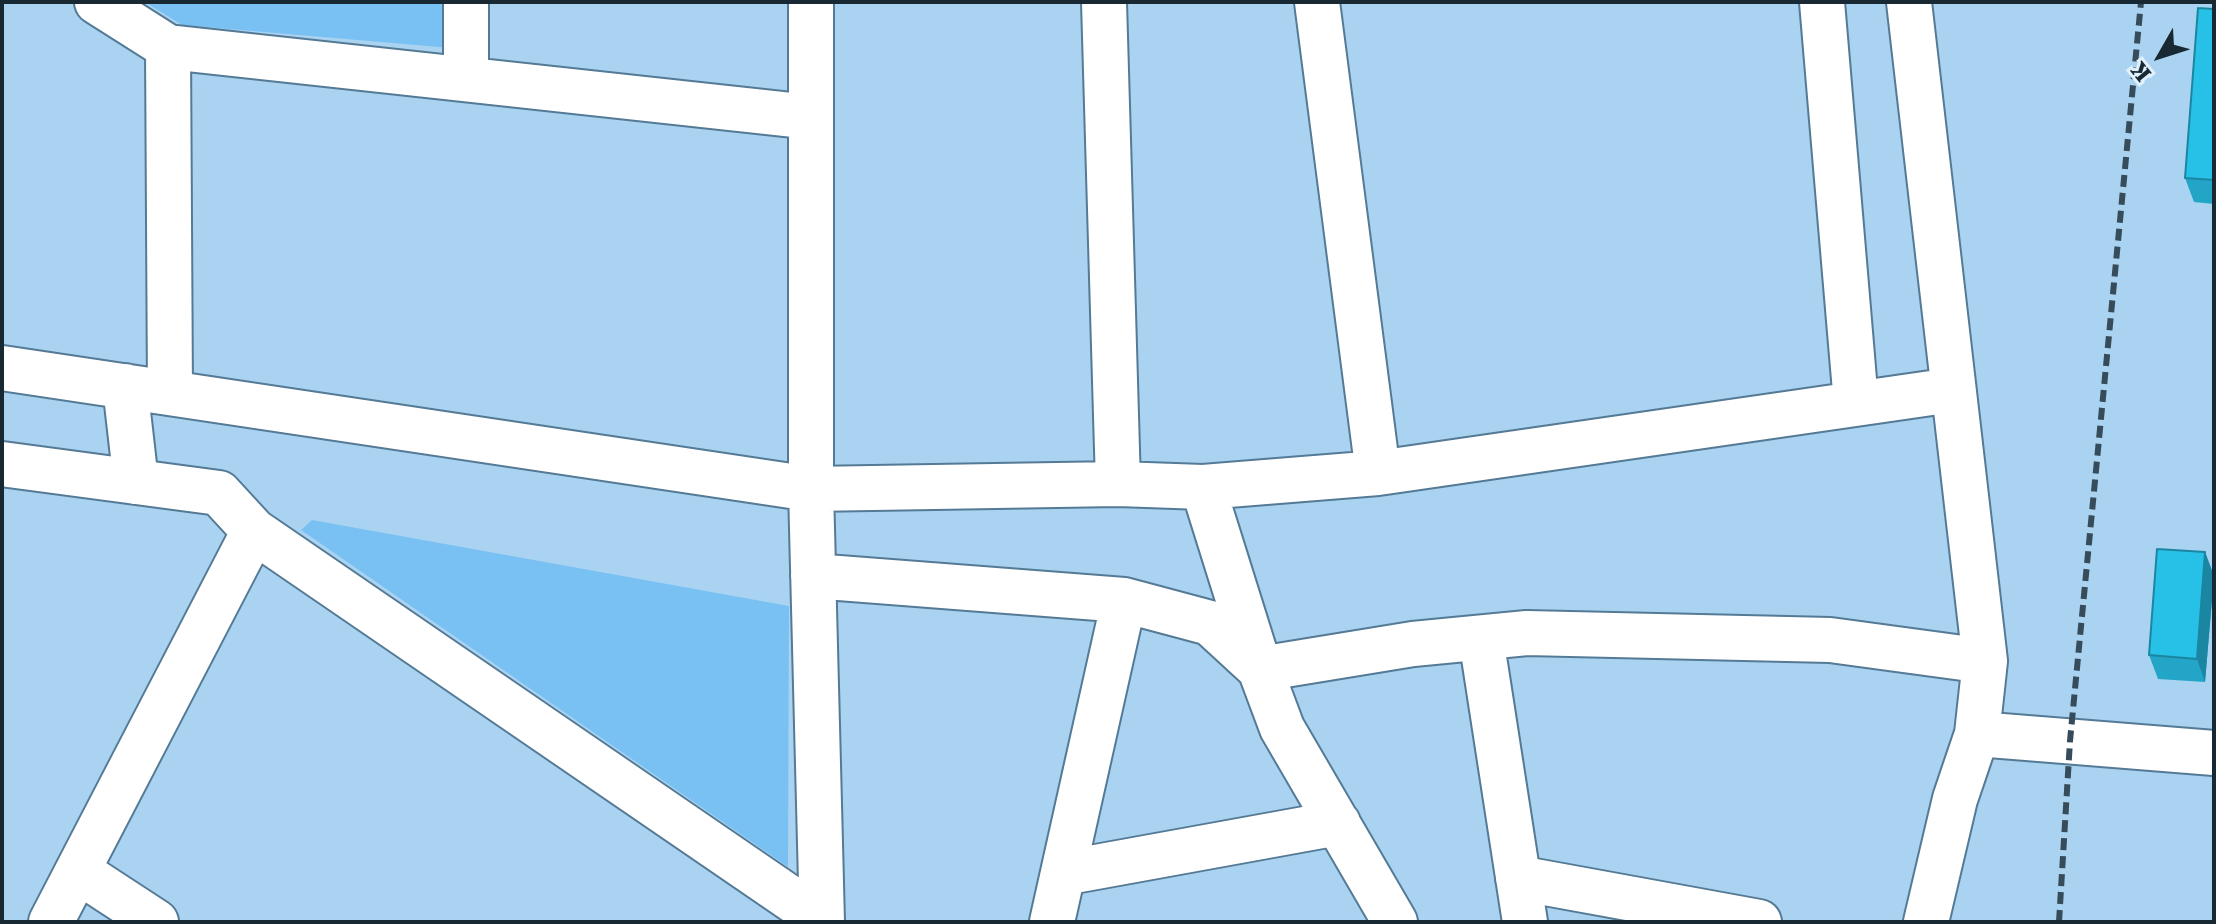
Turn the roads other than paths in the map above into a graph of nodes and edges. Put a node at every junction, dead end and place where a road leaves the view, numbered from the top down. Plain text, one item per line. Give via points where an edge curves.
1 (97, 2) edge
2 (466, 2) edge
3 (811, 2) edge
4 (1104, 2) edge
5 (1317, 2) edge
6 (1822, 2) edge
7 (1909, 2) edge
8 (168, 47) junction
9 (466, 79) junction
10 (811, 117) junction
11 (2, 368) edge
12 (125, 386) junction
13 (1952, 390) junction
14 (170, 393) junction
15 (1856, 403) junction
16 (2, 464) edge
17 (1378, 473) junction
18 (136, 482) junction
19 (1118, 484) junction
20 (1203, 487) junction
21 (811, 489) junction
22 (254, 531) junction
23 (813, 576) junction
24 (1124, 600) junction
25 (1481, 638) junction
26 (1985, 661) junction
27 (1260, 669) junction
28 (1977, 734) junction
29 (2214, 753) edge
30 (1338, 823) junction
31 (78, 871) junction
32 (1063, 873) junction
33 (1518, 878) junction
34 (822, 921) edge
35 (51, 922) edge
36 (156, 922) edge
37 (1052, 922) edge
38 (1395, 922) edge
39 (1525, 922) edge
40 (1759, 922) edge
41 (1926, 922) edge

1 - 8 street
2 - 9 street
3 - 10 street
4 - 19 street
5 - 17 street
6 - 15 street
7 - 13 street
8 - 9 street
8 - 14 street
9 - 10 street
10 - 21 street
11 - 12 street
12 - 14 street
12 - 18 street
13 - 15 street
13 - 26 street
14 - 21 street
15 - 17 street
16 - 18 street
17 - 20 street
18 - 22 street via 219,493
19 - 20 street
19 - 21 street
20 - 27 street
21 - 23 street
22 - 31 street
22 - 34 street
23 - 24 street
23 - 34 street
24 - 27 street via 1210,623
24 - 32 street
25 - 26 street via 1527,633 1830,640
25 - 27 street
25 - 33 street
26 - 28 street
27 - 30 street via 1282,728
28 - 29 street
28 - 41 street via 1955,799
30 - 32 street
30 - 38 street
31 - 35 street
31 - 36 street
32 - 37 street
33 - 39 street
33 - 40 street

